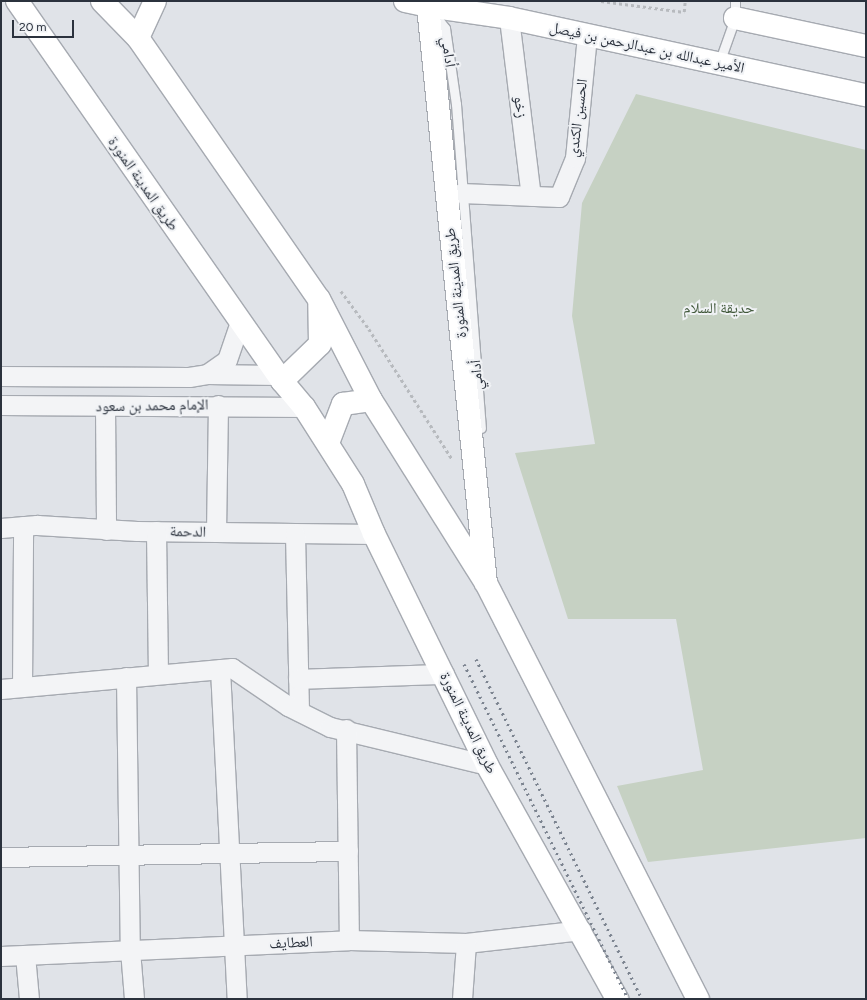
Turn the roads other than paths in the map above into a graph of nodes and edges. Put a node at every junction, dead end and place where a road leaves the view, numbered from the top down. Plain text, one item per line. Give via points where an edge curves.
1 (16, 1) edge
2 (102, 1) edge
3 (155, 1) edge
4 (405, 1) edge
5 (428, 6) junction
6 (735, 9) edge
7 (509, 18) junction
8 (586, 35) junction
9 (138, 38) junction
10 (866, 46) edge
11 (719, 63) junction
12 (866, 95) edge
13 (461, 193) junction
14 (531, 196) junction
15 (319, 299) junction
16 (240, 322) junction
17 (207, 374) junction
18 (1, 376) edge
19 (279, 378) junction
20 (371, 400) junction
21 (1, 405) edge
22 (218, 405) junction
23 (105, 407) junction
24 (304, 407) junction
25 (328, 443) junction
26 (22, 526) junction
27 (1, 528) edge
28 (106, 530) junction
29 (156, 531) junction
30 (216, 532) junction
31 (295, 534) junction
32 (374, 534) junction
33 (486, 583) junction
34 (220, 669) junction
35 (158, 674) junction
36 (444, 674) junction
37 (126, 677) junction
38 (298, 679) junction
39 (22, 687) junction
40 (1, 689) edge
41 (299, 711) junction
42 (346, 729) junction
43 (488, 765) junction
44 (348, 852) junction
45 (230, 854) junction
46 (128, 856) junction
47 (1, 857) edge
48 (581, 930) junction
49 (349, 940) junction
50 (466, 943) junction
51 (236, 945) junction
52 (130, 950) junction
53 (25, 955) junction
54 (1, 956) edge
55 (29, 999) edge
56 (134, 999) edge
57 (237, 999) edge
58 (462, 999) edge
59 (617, 999) edge
60 (698, 999) edge

1 - 16 main road, طريق المدينة المنورة
2 - 9 main road, طريق المدينة المنورة
3 - 9 main road
4 - 5 main road
5 - 7 main road, الأمير عبدالله بن عبدالرحمن بن فيصل
5 - 13 lane, أدامي via 445,28 456,104
5 - 33 main road, طريق المدينة المنورة
6 - 10 main road
6 - 11 lane
7 - 8 main road, الأمير عبدالله بن عبدالرحمن بن فيصل
7 - 14 street, زخو
8 - 11 main road, الأمير عبدالله بن عبدالرحمن بن فيصل
8 - 14 street, الحسين الكندي via 576,158 559,197
9 - 15 main road, طريق المدينة المنورة
11 - 12 main road, الأمير عبدالله بن عبدالرحمن بن فيصل
13 - 14 street, الحسين الكندي
13 - 33 lane, أدامي via 480,414
15 - 19 main road via 320,344
15 - 20 main road, طريق المدينة المنورة
16 - 17 street, الإمام محمد بن سعود via 227,360
16 - 19 main road, طريق المدينة المنورة
17 - 18 street, الإمام محمد بن سعود via 189,377
17 - 19 street, الإمام محمد بن سعود
19 - 24 main road, طريق المدينة المنورة
20 - 25 main road via 343,404
20 - 33 main road, طريق المدينة المنورة
21 - 23 street, الإمام محمد بن سعود
22 - 23 street, الإمام محمد بن سعود
22 - 24 street, الإمام محمد بن سعود
22 - 30 street
23 - 28 street
24 - 25 main road, طريق المدينة المنورة
25 - 32 main road, طريق المدينة المنورة via 353,484
26 - 27 street, الدحمة
26 - 28 street, الدحمة
26 - 39 street
28 - 29 street, الدحمة
29 - 30 street, الدحمة
29 - 35 street
30 - 31 street, الدحمة
31 - 32 street, الدحمة
31 - 38 street
32 - 36 main road, طريق المدينة المنورة
33 - 60 main road, طريق المدينة المنورة
34 - 35 street
34 - 41 street via 232,668
34 - 45 street
35 - 37 street
36 - 38 street
36 - 43 main road, طريق المدينة المنورة
37 - 39 street
37 - 46 street
38 - 41 street
39 - 40 street
41 - 42 street via 330,727
42 - 43 street
42 - 44 street
43 - 48 main road, طريق المدينة المنورة
44 - 45 street
44 - 49 street
45 - 46 street
45 - 51 street
46 - 47 street
46 - 52 street
48 - 50 street, العطايف
48 - 59 main road, طريق المدينة المنورة
49 - 50 street, العطايف
49 - 51 street, العطايف
50 - 58 street
51 - 52 street, العطايف
51 - 57 street
52 - 53 street, العطايف
52 - 56 street
53 - 54 street, العطايف
53 - 55 street

